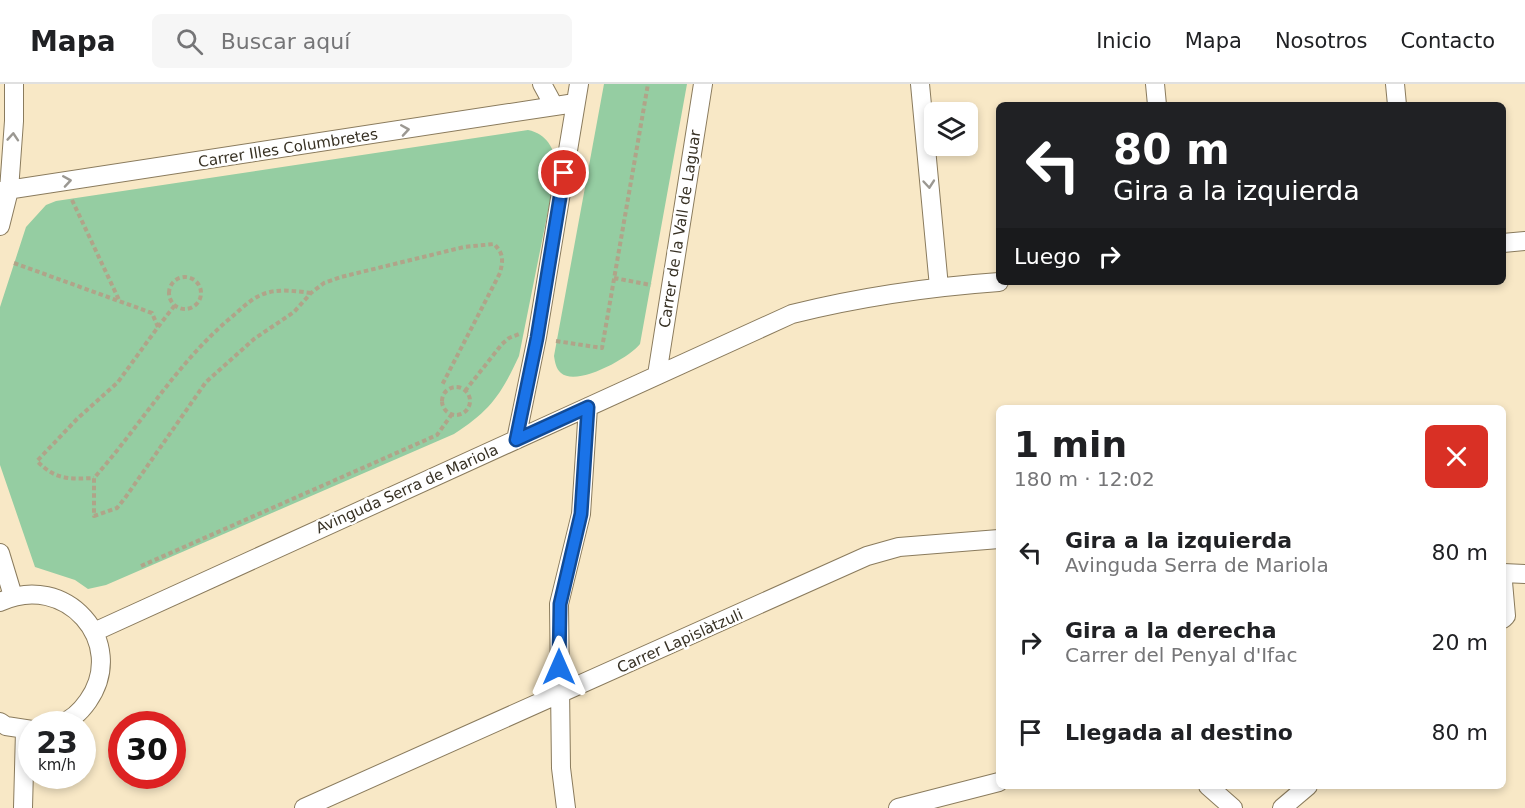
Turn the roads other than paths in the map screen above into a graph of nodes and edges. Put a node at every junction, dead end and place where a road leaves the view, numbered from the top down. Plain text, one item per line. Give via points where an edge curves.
1 (14, 84) edge
2 (542, 84) edge
3 (579, 84) edge
4 (703, 84) edge
5 (920, 84) edge
6 (1155, 84) edge
7 (1395, 84) edge
8 (1157, 102) edge
9 (1397, 102) edge
10 (575, 103) junction
11 (554, 106) junction
12 (4, 190) edge
13 (0, 226) edge
14 (1525, 241) edge
15 (1506, 243) edge
16 (996, 282) edge
17 (939, 287) junction
18 (657, 375) junction
19 (588, 407) junction
20 (516, 440) junction
21 (996, 539) edge
22 (0, 553) edge
23 (1506, 573) edge
24 (1525, 574) edge
25 (7, 599) edge
26 (94, 632) junction
27 (560, 695) junction
28 (80, 711) edge
29 (0, 722) edge
30 (18, 728) edge
31 (996, 783) edge
32 (24, 789) edge
33 (1211, 789) edge
34 (1304, 789) edge
35 (23, 808) edge
36 (304, 808) edge
37 (566, 808) edge
38 (898, 808) edge
39 (1233, 808) edge
40 (1282, 808) edge

12 -> 1 street via 14,121
2 - 11 street
3 - 10 street
4 - 18 street, Carrer de la Vall de Laguar
5 -> 17 street
6 - 8 street
7 - 9 street
10 - 11 street, Carrer Illes Columbretes
10 - 20 street via 537,338
12 -> 11 street, Carrer Illes Columbretes
12 - 13 street
14 - 15 street
16 - 17 street, Avinguda Serra de Mariola
17 - 18 street, Avinguda Serra de Mariola via 845,301 792,314
18 - 19 street, Avinguda Serra de Mariola
19 - 20 street, Avinguda Serra de Mariola
19 - 27 street via 581,514 560,604
20 - 26 street, Avinguda Serra de Mariola
21 - 27 street, Carrer Lapislàtzuli via 899,547 867,556
22 - 25 street
23 - 24 street
25 - 26 street via 37,593 60,599 80,612
26 - 28 street via 100,652 100,673 94,693
27 - 36 street, Carrer Lapislàtzuli
27 - 37 street
29 - 30 street
31 - 38 street
32 - 35 street
33 - 39 street
34 - 40 street

